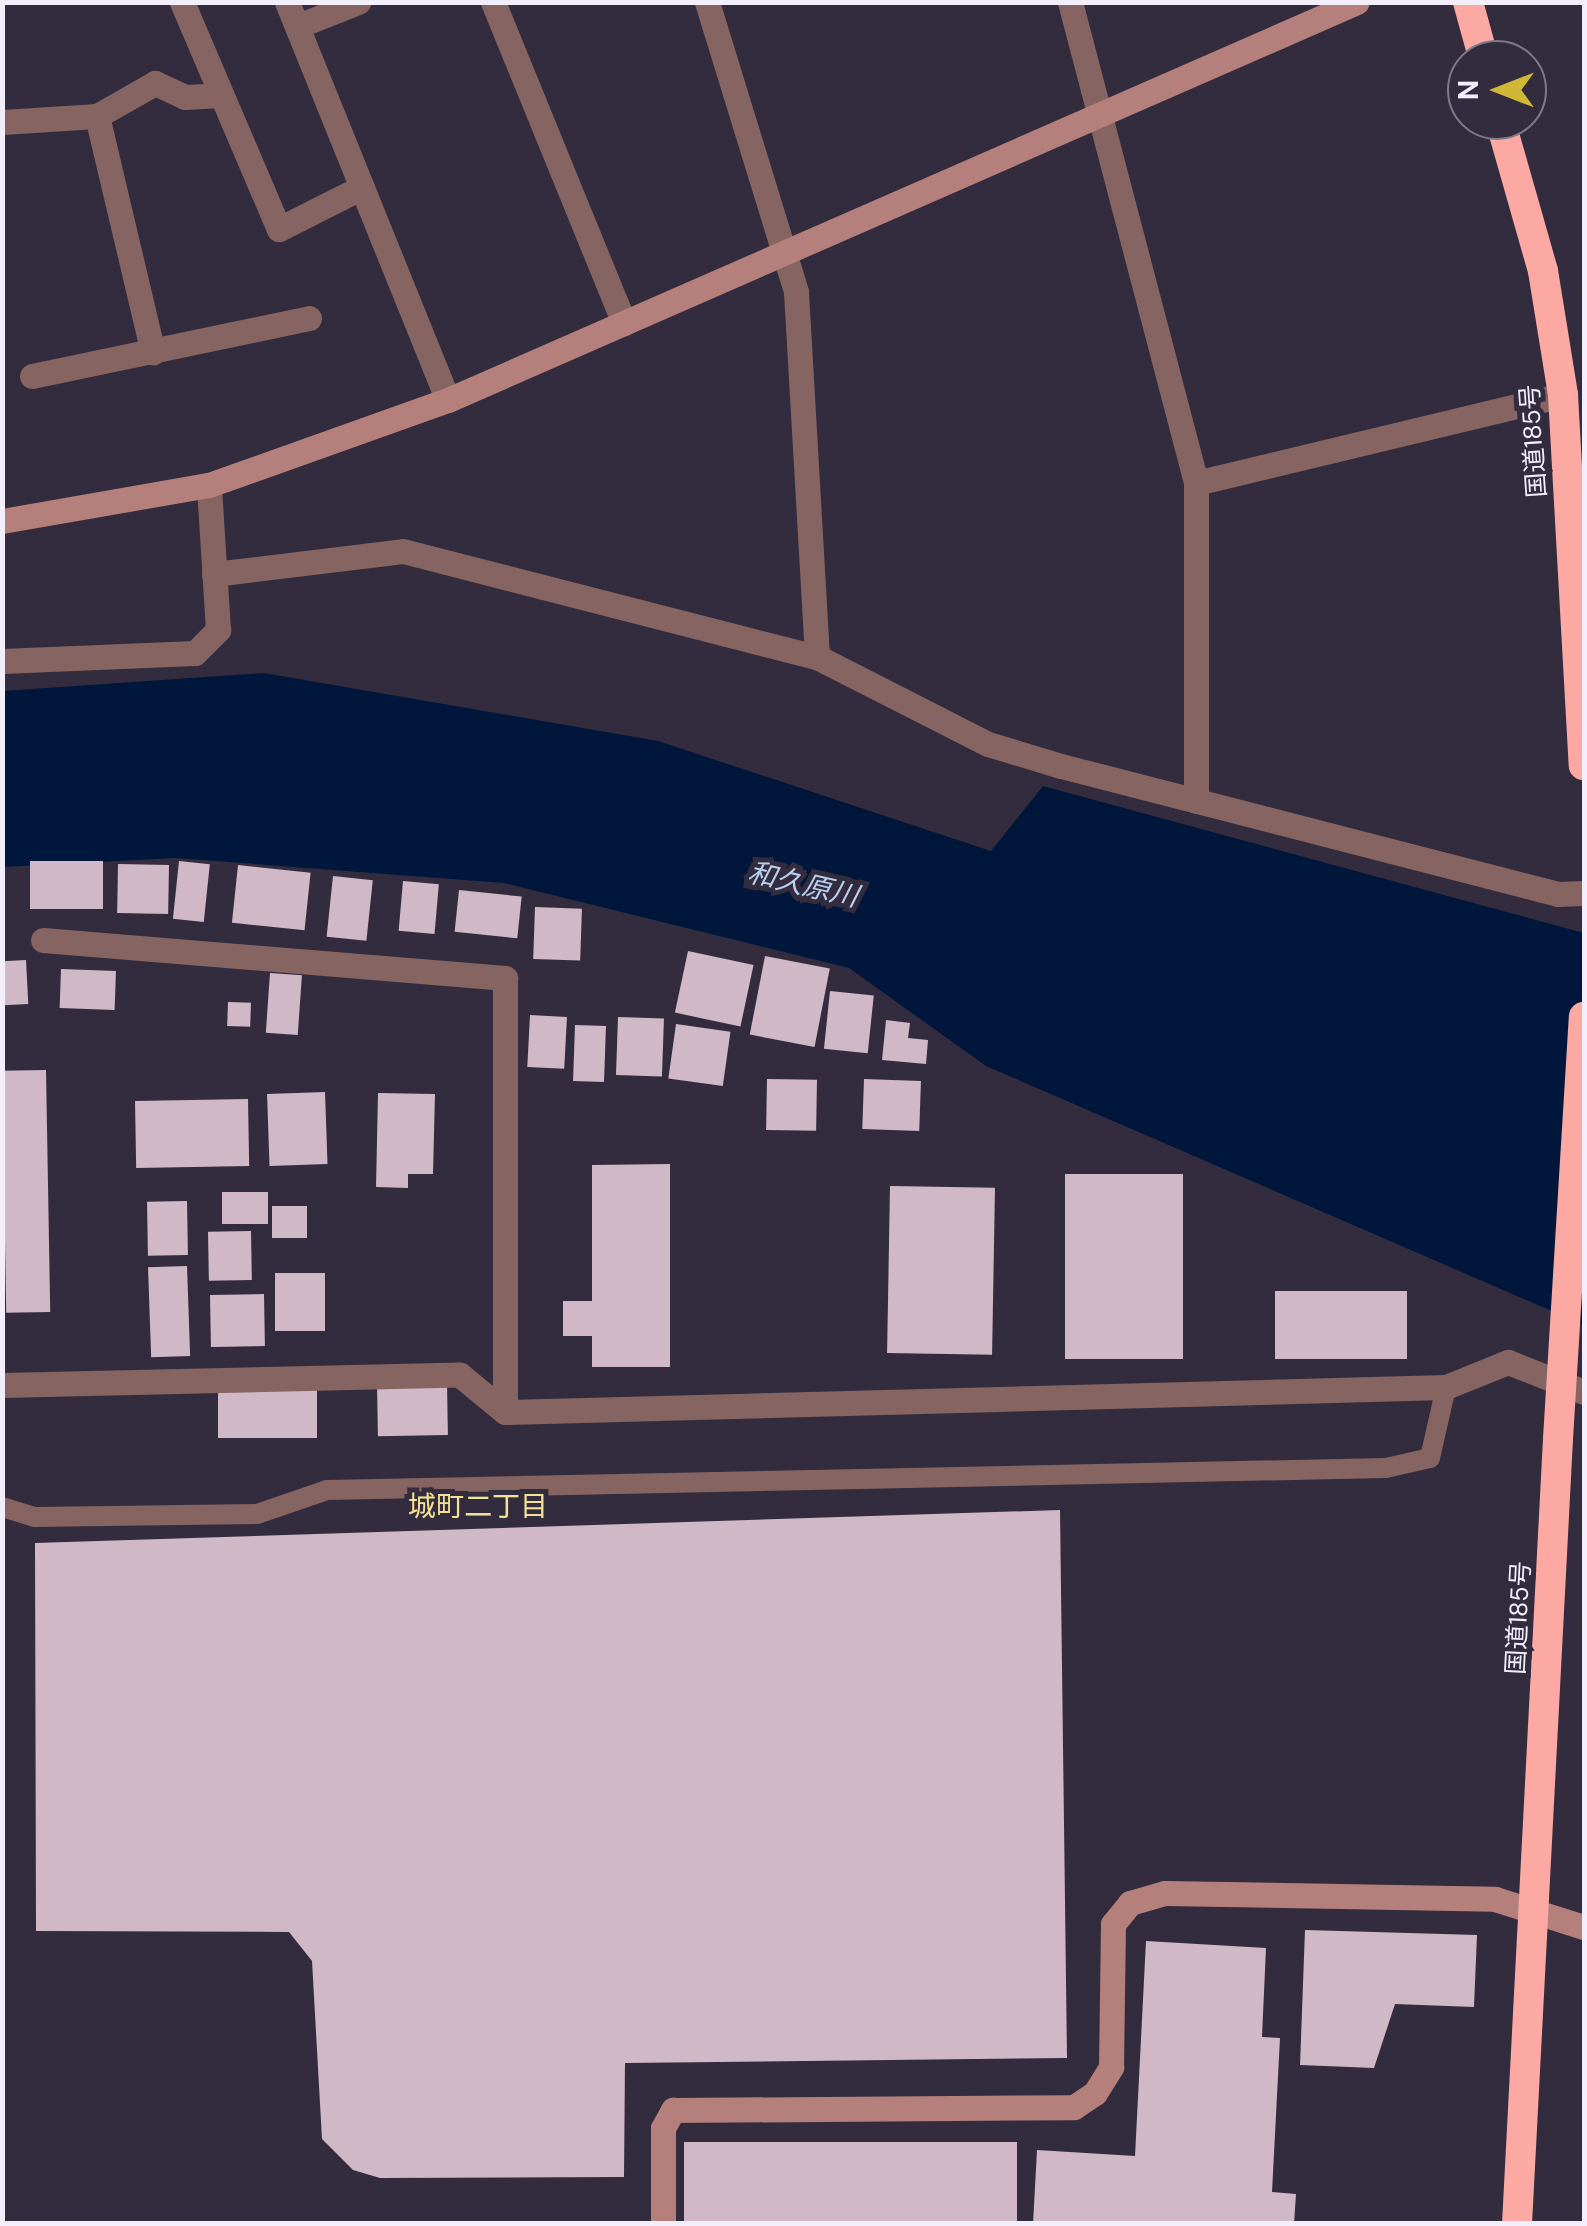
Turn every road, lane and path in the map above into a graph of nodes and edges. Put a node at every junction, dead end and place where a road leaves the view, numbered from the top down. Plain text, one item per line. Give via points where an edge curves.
1 (182, 2) edge
2 (358, 2) edge
3 (493, 2) edge
4 (707, 2) edge
5 (1070, 2) edge
6 (1357, 2) edge
7 (1468, 2) edge
8 (292, 14) edge
9 (1478, 40) edge
10 (222, 95) junction
11 (1096, 111) junction
12 (97, 116) junction
13 (2, 122) edge
14 (1506, 140) edge
15 (362, 187) junction
16 (783, 252) junction
17 (309, 318) dead end
18 (624, 322) junction
19 (153, 352) junction
20 (32, 376) dead end
21 (1562, 396) junction
22 (448, 400) junction
23 (1196, 483) junction
24 (209, 485) junction
25 (2, 521) edge
26 (214, 574) junction
27 (817, 657) junction
28 (2, 661) edge
29 (1584, 764) edge
30 (1196, 801) junction
31 (1584, 893) edge
32 (43, 940) dead end
33 (1584, 1017) edge
34 (2, 1385) edge
35 (1446, 1387) junction
36 (1584, 1392) edge
37 (505, 1412) junction
38 (2, 1507) edge
39 (1534, 1914) junction
40 (1584, 1928) edge
41 (663, 2224) edge
42 (1517, 2224) edge

1 - 10 street
2 - 8 street
3 - 18 street
4 - 16 street
5 - 11 street
6 - 11 street
7 - 9 highway
8 - 15 street
10 - 12 street via 185,97 155,83
10 - 15 street via 279,229
11 - 16 street
11 - 23 street
12 - 13 street
12 - 19 street
14 - 21 highway, 国道185号 via 1543,271
15 - 22 street
16 - 18 street
16 - 27 street via 796,292
17 - 19 street
18 - 22 street
19 - 20 street
21 - 23 street
21 - 29 highway, 国道185号
22 - 24 street
23 - 30 street
24 - 25 street
24 - 26 street
26 - 27 street via 404,552
26 - 28 street via 218,630 196,653
27 - 30 street via 988,744
30 - 31 street via 1558,894
32 - 37 street via 505,978
33 - 39 highway, 国道185号, bridge
34 - 37 street via 460,1375
35 - 36 street via 1508,1362
35 - 37 street
35 - 38 lane via 1430,1458 1386,1468 327,1490 257,1514 34,1518
39 - 40 street
39 - 41 street via 1495,1899 1165,1893 1130,1903 1113,1924 1112,2067 1095,2094 1074,2107 673,2110 663,2128
39 - 42 highway, 国道185号

